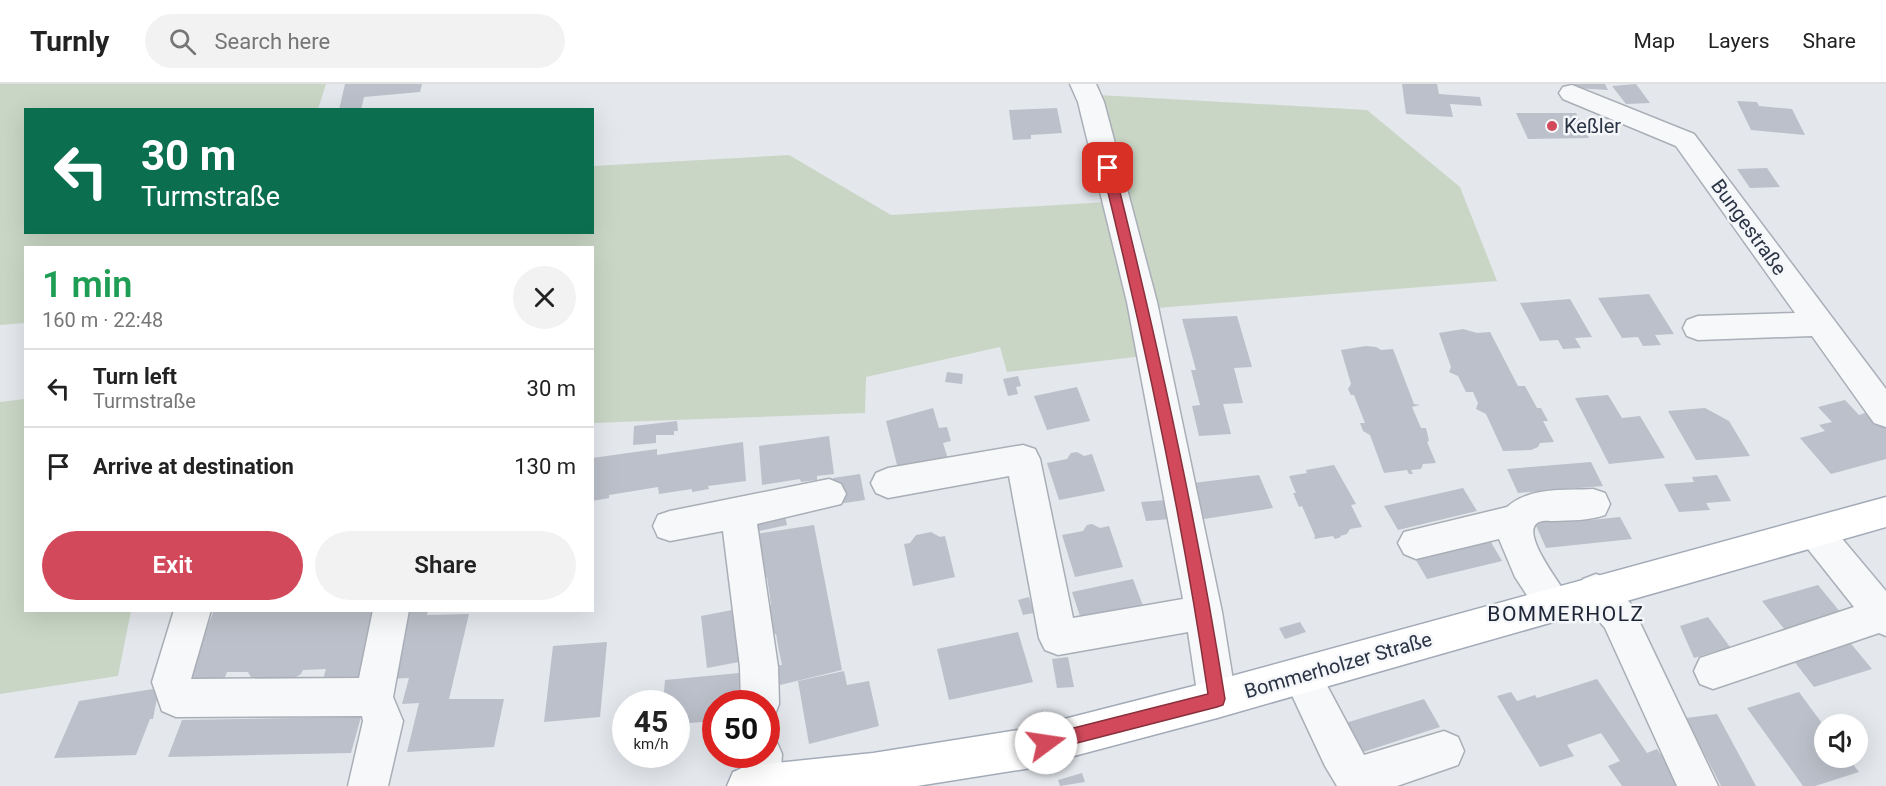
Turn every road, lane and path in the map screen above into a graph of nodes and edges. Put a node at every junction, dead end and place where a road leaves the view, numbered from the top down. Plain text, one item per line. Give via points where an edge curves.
1 (1083, 84) edge
2 (1572, 93) dead end
3 (1820, 324) junction
4 (1698, 328) dead end
5 (1886, 414) edge
6 (888, 483) dead end
7 (829, 494) dead end
8 (1593, 504) dead end
9 (1886, 512) edge
10 (738, 513) junction
11 (1517, 520) junction
12 (670, 526) dead end
13 (1816, 533) junction
14 (1416, 543) dead end
15 (1596, 591) junction
16 (1553, 603) junction
17 (192, 612) edge
18 (392, 612) edge
19 (1204, 612) junction
20 (1884, 617) edge
21 (1713, 671) dead end
22 (1302, 676) junction
23 (760, 690) edge
24 (374, 697) junction
25 (1217, 699) junction
26 (1444, 751) dead end
27 (761, 768) edge
28 (874, 780) edge
29 (760, 785) edge
30 (368, 786) edge
31 (747, 786) edge
32 (1698, 786) edge

1 - 19 street via 1091,102 1142,302
2 - 3 street, Bungestraße via 1685,140
3 - 4 street
3 - 5 street, Bungestraße
6 - 19 street via 1023,459 1058,638
7 - 10 street
8 - 11 street via 1532,507
9 - 13 main road, Bommerholzer Straße
10 - 12 street
10 - 23 street
11 - 14 street
11 - 16 street via 1514,534 1528,566
13 - 15 main road, Bommerholzer Straße
13 - 20 street
15 - 16 main road, Bommerholzer Straße
15 - 32 street via 1618,616
16 - 22 main road, Bommerholzer Straße
17 - 24 street via 171,682 176,698
18 - 24 street
19 - 25 street
20 - 21 street
22 - 25 main road, Bommerholzer Straße
22 - 26 street via 1352,773 1366,776
24 - 30 street via 382,721
25 - 28 main road, Bommerholzer Straße via 1025,749
27 - 29 street
28 - 29 main road, Bommerholzer Straße
29 - 31 main road, Bommerholzer Straße

